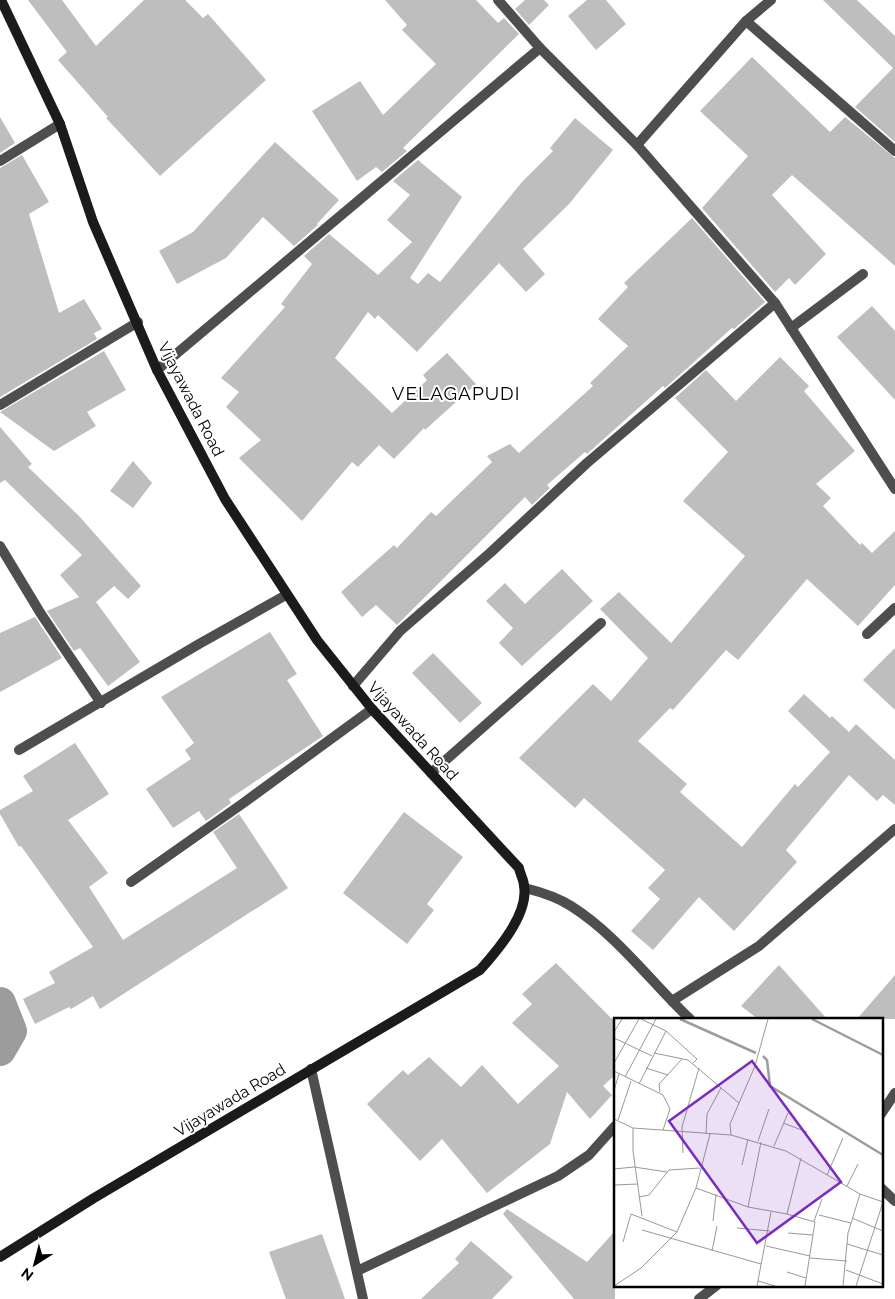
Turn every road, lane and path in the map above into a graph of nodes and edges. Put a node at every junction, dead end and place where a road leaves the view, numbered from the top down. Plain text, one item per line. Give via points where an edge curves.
1 (1, 0) edge
2 (498, 0) edge
3 (771, 0) edge
4 (746, 21) junction
5 (540, 48) junction
6 (60, 124) junction
7 (637, 145) junction
8 (895, 151) edge
9 (0, 161) edge
10 (864, 274) dead end
11 (774, 303) junction
12 (138, 322) junction
13 (791, 328) junction
14 (158, 370) junction
15 (0, 405) edge
16 (895, 489) edge
17 (0, 546) edge
18 (286, 595) junction
19 (895, 608) edge
20 (601, 623) dead end
21 (867, 634) dead end
22 (352, 686) junction
23 (101, 703) junction
24 (372, 708) junction
25 (19, 750) dead end
26 (431, 773) junction
27 (895, 829) edge
28 (131, 882) dead end
29 (525, 888) junction
30 (672, 1002) junction
31 (689, 1018) edge
32 (311, 1069) junction
33 (895, 1093) edge
34 (882, 1112) edge
35 (614, 1127) edge
36 (882, 1189) edge
37 (895, 1200) edge
38 (0, 1257) edge
39 (357, 1271) junction
40 (716, 1286) edge
41 (362, 1299) edge
42 (699, 1299) edge

1 - 6 main road, Vijayawada Road
2 - 5 street
3 - 4 street
4 - 7 street
4 - 8 street
5 - 7 street
5 - 14 street
6 - 9 street
6 - 12 main road, Vijayawada Road via 94,222
7 - 11 street
10 - 13 street
11 - 13 street
11 - 22 street via 587,462 400,631
12 - 14 main road, Vijayawada Road
12 - 15 street
13 - 16 street
14 - 18 main road, Vijayawada Road via 226,498
17 - 23 street
18 - 22 main road, Vijayawada Road
18 - 23 street
19 - 21 street
20 - 26 street
22 - 24 main road, Vijayawada Road
23 - 25 street
24 - 26 main road, Vijayawada Road
24 - 28 street
26 - 29 main road, Vijayawada Road via 518,868
27 - 30 street via 759,946
29 - 30 street via 570,905 602,929
29 - 32 main road, Vijayawada Road via 512,930 480,970
30 - 31 street
32 - 38 main road, Vijayawada Road
32 - 39 street
33 - 34 street
35 - 39 street via 589,1155 558,1176
36 - 37 street
39 - 41 street
40 - 42 street

